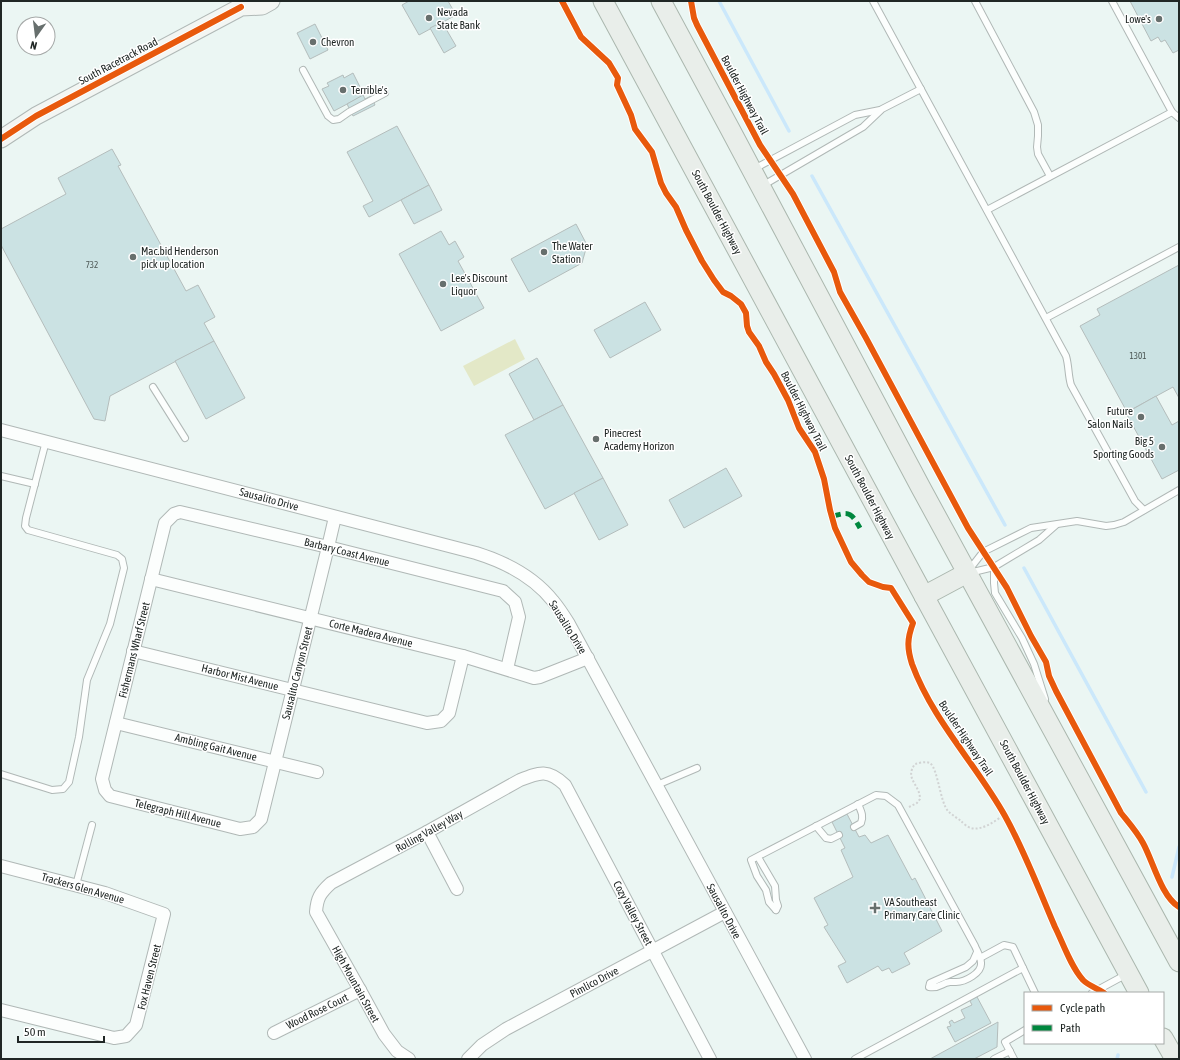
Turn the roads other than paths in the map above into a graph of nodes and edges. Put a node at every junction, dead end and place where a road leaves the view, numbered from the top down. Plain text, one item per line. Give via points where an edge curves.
1 (271, 1) edge
2 (603, 1) edge
3 (661, 1) edge
4 (668, 1) edge
5 (873, 1) edge
6 (974, 1) edge
7 (1112, 1) edge
8 (241, 3) edge
9 (672, 22) junction
10 (303, 70) dead end
11 (921, 89) junction
12 (385, 93) dead end
13 (882, 109) junction
14 (1172, 112) junction
15 (1179, 118) edge
16 (1, 139) edge
17 (752, 170) junction
18 (1050, 176) junction
19 (761, 186) junction
20 (987, 210) junction
21 (1179, 247) edge
22 (1046, 318) junction
23 (153, 387) dead end
24 (1, 430) edge
25 (185, 438) dead end
26 (46, 441) junction
27 (1, 476) edge
28 (35, 484) junction
29 (1179, 490) edge
30 (1144, 510) junction
31 (174, 514) joint
32 (336, 517) junction
33 (1056, 524) junction
34 (328, 547) junction
35 (994, 567) junction
36 (967, 573) junction
37 (151, 579) junction
38 (924, 596) junction
39 (310, 619) junction
40 (134, 651) junction
41 (463, 656) junction
42 (588, 658) junction
43 (507, 669) junction
44 (293, 690) junction
45 (116, 722) junction
46 (1056, 737) junction
47 (275, 762) junction
48 (698, 768) dead end
49 (317, 772) dead end
50 (1, 774) edge
51 (549, 774) joint
52 (656, 785) junction
53 (105, 790) joint
54 (858, 804) junction
55 (92, 824) dead end
56 (816, 826) junction
57 (253, 827) joint
58 (854, 827) dead end
59 (427, 832) junction
60 (839, 835) dead end
61 (758, 857) junction
62 (1, 866) edge
63 (76, 885) junction
64 (457, 888) dead end
65 (316, 901) joint
66 (725, 912) junction
67 (164, 914) joint
68 (653, 951) junction
69 (978, 955) junction
70 (1179, 962) edge
71 (1023, 968) junction
72 (1128, 973) junction
73 (360, 990) junction
74 (1035, 992) edge
75 (1094, 992) edge
76 (1138, 992) edge
77 (1, 1010) edge
78 (1024, 1031) edge
79 (274, 1033) dead end
80 (1164, 1040) edge
81 (1010, 1051) junction
82 (409, 1059) edge
83 (468, 1059) edge
84 (710, 1059) edge
85 (805, 1059) edge
86 (855, 1059) edge
87 (994, 1059) edge
88 (1014, 1059) edge
89 (1175, 1059) edge

1 - 8 main road, South Racetrack Road via 262,6
2 - 38 main road, South Boulder Highway
3 - 9 main road
4 - 9 main road
5 - 11 lane
6 - 18 lane via 1034,112 1038,124 1038,154
7 - 14 lane
8 - 16 main road, South Racetrack Road
9 - 17 main road
10 - 12 lane via 328,116 333,120
11 - 13 lane
11 - 20 lane
13 - 17 lane via 855,115
13 - 19 lane via 863,127
14 - 15 lane
14 - 18 lane
17 - 19 main road
18 - 20 lane
19 - 36 main road
20 - 22 lane
21 - 22 lane
22 - 30 lane via 1066,356 1071,385 1135,501
23 - 25 lane
24 - 26 street, Sausalito Drive
26 - 28 lane
26 - 32 street, Sausalito Drive
27 - 28 lane
28 - 50 lane via 26,518 25,526 28,530 117,555 122,559 124,568 110,624 87,680 69,782 63,789 52,790
29 - 30 lane
30 - 33 lane via 1114,525 1106,526 1077,520
31 - 34 street, Barbary Coast Avenue via 180,512
31 - 37 street, Fishermans Wharf Street via 165,523
32 - 34 street, Sausalito Canyon Street
32 - 42 street, Sausalito Drive via 476,553 514,569 535,583 553,600
33 - 35 lane via 1039,540
33 - 36 lane via 1031,528 983,552
34 - 39 street, Sausalito Canyon Street
34 - 43 street, Barbary Coast Avenue via 503,591 515,602 519,617
35 - 36 lane
35 - 46 lane via 995,593 1034,664
36 - 38 main road
36 - 46 main road
37 - 39 street, Corte Madera Avenue
37 - 40 street, Fishermans Wharf Street
38 - 72 main road, South Boulder Highway
39 - 41 street, Corte Madera Avenue
39 - 44 street, Sausalito Canyon Street
40 - 44 street, Harbor Mist Avenue
40 - 45 street, Fishermans Wharf Street
41 - 43 street, Corte Madera Avenue
41 - 44 street, Harbor Mist Avenue via 449,713 441,721 426,723
42 - 43 street, Corte Madera Avenue via 534,678
42 - 52 street, Sausalito Drive
44 - 47 street, Sausalito Canyon Street
45 - 47 street, Ambling Gait Avenue
45 - 53 street, Fishermans Wharf Street via 102,779
46 - 70 main road
47 - 49 street, Ambling Gait Avenue
47 - 57 street, Sausalito Canyon Street via 261,819
48 - 52 lane
51 - 59 street, Rolling Valley Way via 535,774 520,780
51 - 68 street, Cozy Valley Street via 565,785
52 - 66 street, Sausalito Drive
53 - 57 street, Telegraph Hill Avenue via 110,796 240,829
54 - 56 lane
54 - 58 lane via 863,814 861,823
54 - 69 lane via 876,795 886,796 898,805 971,937
55 - 63 lane
56 - 60 lane via 826,838 831,839
56 - 61 lane
59 - 64 street
59 - 65 street, Rolling Valley Way via 331,884 322,891
61 - 61 lane via 775,886 778,906 776,910 769,902 751,860
62 - 63 street, Trackers Glen Avenue
63 - 67 street, Trackers Glen Avenue
65 - 73 street, High Mountain Street via 316,912
66 - 68 street, Pimlico Drive
66 - 85 street, Sausalito Drive
67 - 77 street, Fox Haven Street via 136,1025 126,1036 114,1038
68 - 83 street, Pimlico Drive via 506,1029 482,1045
68 - 84 street, Cozy Valley Street
69 - 69 lane via 966,967 930,983 929,987 937,988 973,975 979,971 981,965
69 - 71 lane via 1004,945 1013,947
71 - 74 lane
71 - 86 lane
72 - 75 lane
72 - 76 main road, South Boulder Highway
73 - 79 street, Wood Rose Court
73 - 82 street, High Mountain Street via 384,1034 397,1051
78 - 81 lane via 1005,1042
80 - 89 main road
81 - 87 lane
81 - 88 lane

